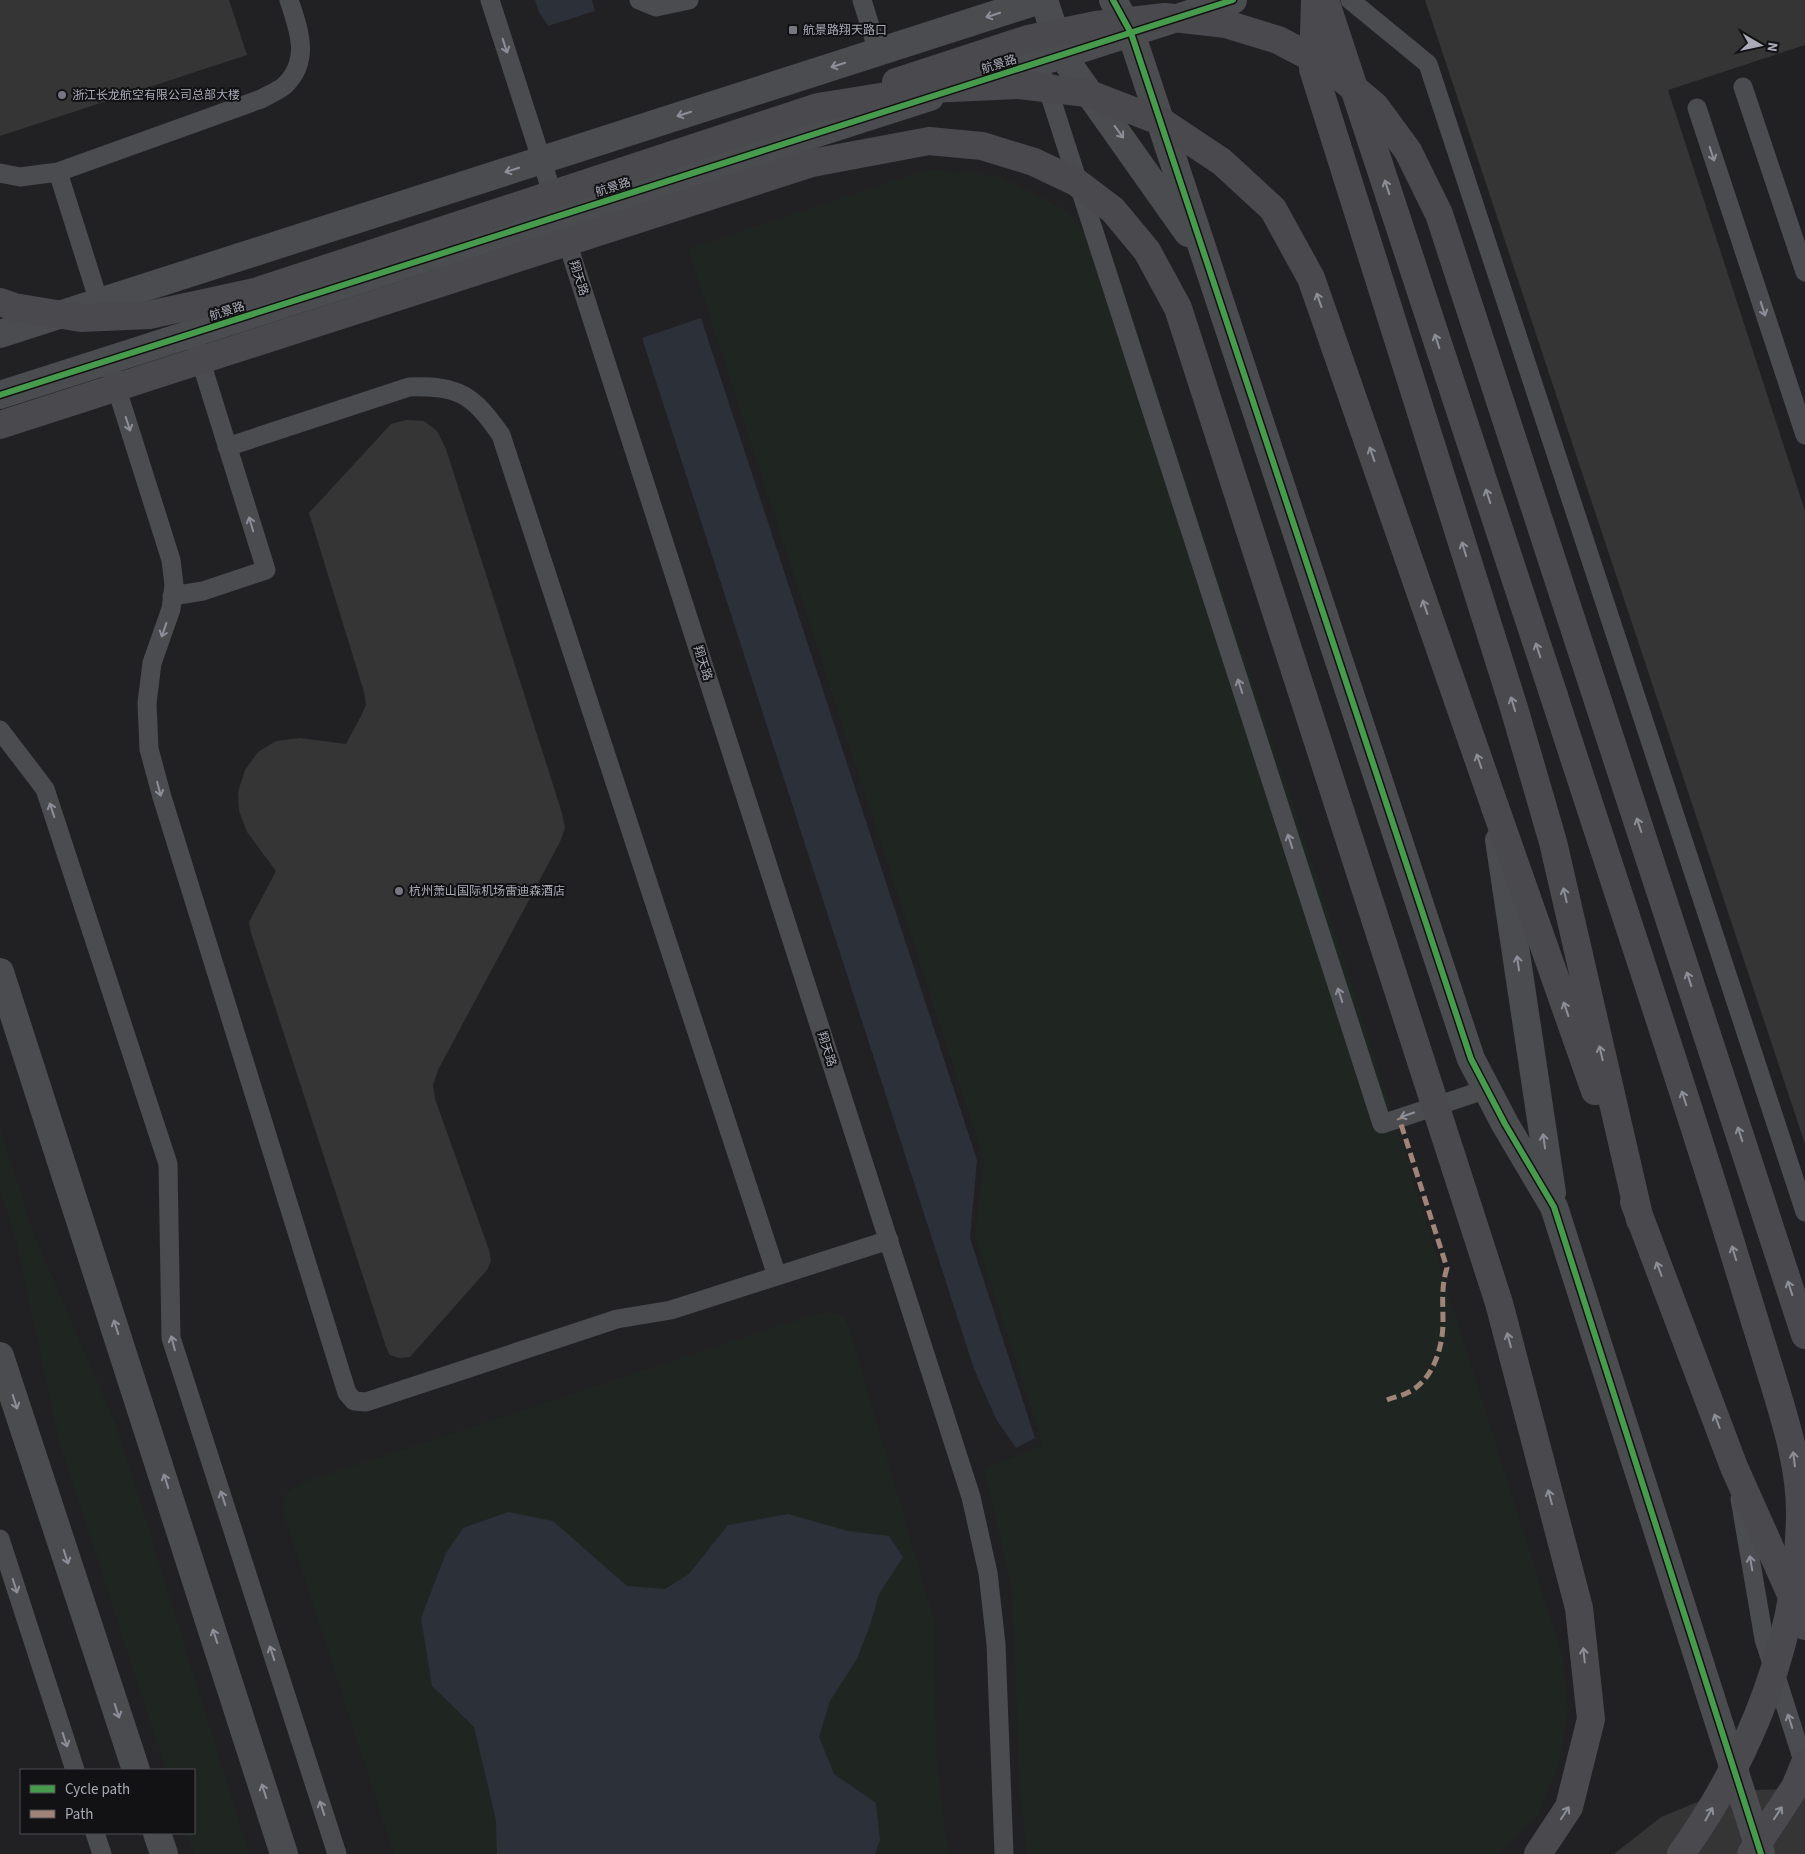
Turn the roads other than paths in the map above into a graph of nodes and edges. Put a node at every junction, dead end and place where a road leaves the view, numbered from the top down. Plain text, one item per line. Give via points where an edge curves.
1 (289, 0) edge
2 (490, 0) edge
3 (639, 0) edge
4 (689, 0) edge
5 (862, 0) edge
6 (1040, 0) edge
7 (1044, 0) edge
8 (1112, 0) edge
9 (1233, 0) edge
10 (1315, 0) edge
11 (1325, 0) edge
12 (1350, 0) edge
13 (1131, 33) junction
14 (878, 52) junction
15 (1062, 55) junction
16 (1743, 88) dead end
17 (818, 107) junction
18 (1697, 108) dead end
19 (542, 160) junction
20 (58, 172) junction
21 (0, 173) edge
22 (559, 216) junction
23 (1210, 268) junction
24 (1805, 272) edge
25 (0, 302) edge
26 (99, 302) junction
27 (0, 334) edge
28 (192, 334) junction
29 (108, 361) junction
30 (0, 395) edge
31 (0, 425) edge
32 (1805, 435) edge
33 (228, 447) junction
34 (172, 596) junction
35 (0, 730) edge
36 (1494, 807) junction
37 (0, 972) edge
38 (1487, 1089) junction
39 (1554, 1207) junction
40 (1805, 1212) edge
41 (1640, 1220) junction
42 (889, 1240) junction
43 (776, 1276) junction
44 (1805, 1334) edge
45 (0, 1356) edge
46 (1734, 1467) junction
47 (0, 1539) edge
48 (1805, 1626) edge
49 (1805, 1763) edge
50 (1805, 1767) edge
51 (75, 1769) edge
52 (136, 1769) edge
53 (95, 1834) edge
54 (156, 1834) edge
55 (102, 1854) edge
56 (164, 1854) edge
57 (284, 1854) edge
58 (337, 1854) edge
59 (1004, 1854) edge
60 (1538, 1854) edge
61 (1681, 1854) edge
62 (1751, 1854) edge
63 (1761, 1854) edge

1 - 20 lane via 302,42 299,67 284,86 261,99
2 -> 19 lane, 翔天路
3 - 4 lane via 656,7
5 - 14 lane
6 -> 14 street
7 - 15 street
8 - 13 street
9 - 13 street, 航景路
41 -> 10 main road via 1553,842 1313,68
61 -> 11 main road, bridge via 1707,1818 1745,1744 1779,1661 1795,1584 1800,1510 1791,1440 1725,1224
12 - 40 lane via 1428,64
13 - 15 street, 航景路
13 - 23 street
14 -> 19 street
15 - 22 street, 航景路
15 -> 23 street via 1172,208
38 -> 15 lane via 1382,1124 1044,81
16 - 24 lane
17 - 25 main road, bridge via 255,292 149,315 81,318
36 -> 17 main road, bridge via 1311,278 1273,209 1222,162 1162,122 1087,93 1018,85 930,89
44 -> 17 main road, bridge via 1439,214 1408,151 1375,106 1326,65 1278,40 1226,24 1164,17 1096,25 1028,39
18 -> 32 lane
19 - 22 lane, 翔天路
19 -> 26 street
20 - 21 lane via 20,177
20 - 26 lane
22 - 28 street, 航景路
22 - 42 lane, 翔天路
23 - 38 street via 1471,1059
26 - 27 street
28 - 29 street, 航景路
28 - 33 lane
29 - 30 street, 航景路
29 -> 34 lane via 171,560
60 -> 31 main road, bridge via 1569,1807 1591,1718 1579,1608 1499,1303 1178,308 1147,251 1114,210 1076,182 1034,162 982,146 929,141 812,163
34 -> 33 lane via 203,591 266,570
33 - 43 lane via 409,387 436,386 464,394 482,408 501,435
34 -> 43 lane via 171,609 152,663 147,703 148,739 182,865 347,1393 354,1401 366,1402 618,1319 671,1310
58 -> 35 lane via 171,1338 168,1164 45,789
39 -> 36 street
41 -> 36 main road
57 -> 37 street
38 - 39 street
39 - 63 street
46 -> 41 main road
42 - 43 lane
42 - 59 lane, 翔天路 via 971,1497 988,1573 996,1644
45 -> 52 street
46 - 48 main road
50 -> 46 lane via 1764,1639
47 -> 51 lane
62 -> 49 main road, bridge via 1795,1787
53 - 55 lane
54 - 56 street

